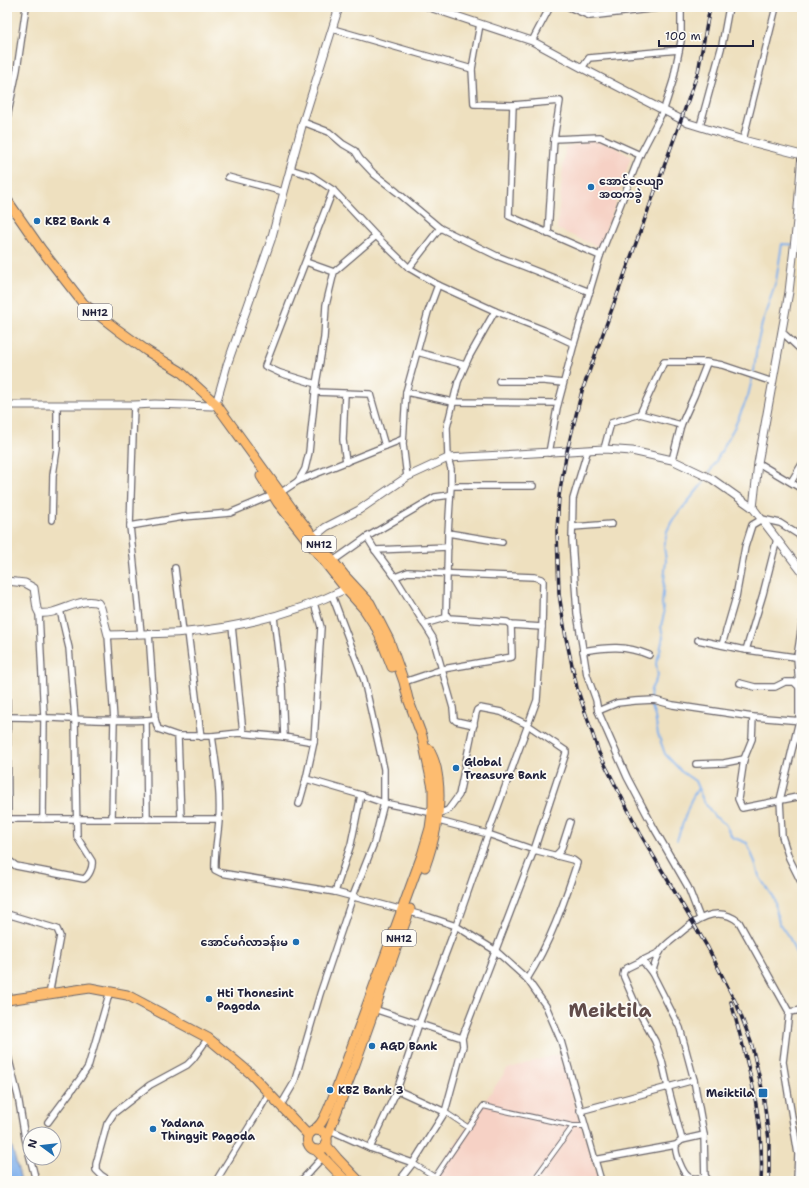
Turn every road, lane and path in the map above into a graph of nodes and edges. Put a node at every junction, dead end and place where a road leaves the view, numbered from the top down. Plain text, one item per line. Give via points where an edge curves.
1 (26, 7) edge
2 (339, 7) edge
3 (429, 7) edge
4 (550, 7) edge
5 (569, 7) edge
6 (667, 7) edge
7 (681, 7) edge
8 (729, 7) edge
9 (776, 7) edge
10 (480, 24) junction
11 (333, 29) junction
12 (532, 41) junction
13 (679, 50) junction
14 (582, 68) junction
15 (472, 69) junction
16 (513, 105) junction
17 (664, 109) junction
18 (7, 118) edge
19 (303, 122) junction
20 (700, 126) junction
21 (554, 139) junction
22 (743, 140) junction
23 (802, 154) edge
24 (640, 155) junction
25 (290, 169) junction
26 (228, 177) dead end
27 (333, 190) junction
28 (284, 192) junction
29 (7, 200) edge
30 (440, 228) junction
31 (548, 234) junction
32 (376, 236) junction
33 (600, 256) junction
34 (306, 262) junction
35 (409, 268) junction
36 (334, 272) junction
37 (438, 285) junction
38 (590, 292) junction
39 (496, 311) junction
40 (782, 332) junction
41 (574, 344) junction
42 (802, 350) edge
43 (417, 352) junction
44 (707, 363) junction
45 (465, 365) junction
46 (499, 381) dead end
47 (773, 382) junction
48 (564, 383) junction
49 (316, 384) junction
50 (315, 392) junction
51 (406, 392) junction
52 (345, 394) junction
53 (453, 402) junction
54 (212, 403) junction
55 (558, 404) junction
56 (56, 405) junction
57 (134, 405) junction
58 (7, 406) edge
59 (640, 414) junction
60 (681, 425) junction
61 (403, 439) junction
62 (385, 446) junction
63 (604, 449) junction
64 (590, 450) junction
65 (549, 453) junction
66 (448, 458) junction
67 (672, 460) junction
68 (346, 462) junction
69 (758, 463) junction
70 (802, 464) edge
71 (407, 477) junction
72 (298, 481) junction
73 (791, 482) junction
74 (451, 486) junction
75 (533, 486) dead end
76 (802, 489) edge
77 (276, 494) junction
78 (450, 495) junction
79 (753, 508) junction
80 (762, 519) junction
81 (52, 520) dead end
82 (612, 524) dead end
83 (130, 526) junction
84 (573, 527) junction
85 (448, 533) junction
86 (367, 537) junction
87 (802, 537) edge
88 (311, 539) junction
89 (777, 539) junction
90 (502, 542) dead end
91 (448, 547) junction
92 (375, 550) junction
93 (333, 561) junction
94 (175, 568) dead end
95 (802, 572) edge
96 (447, 573) junction
97 (395, 577) junction
98 (7, 581) edge
99 (349, 587) junction
100 (332, 595) junction
101 (314, 603) junction
102 (60, 610) junction
103 (39, 613) junction
104 (274, 617) junction
105 (448, 617) junction
106 (424, 624) junction
107 (802, 624) edge
108 (511, 625) junction
109 (232, 626) junction
110 (542, 627) junction
111 (186, 632) junction
112 (141, 633) junction
113 (149, 633) junction
114 (108, 635) junction
115 (698, 640) dead end
116 (722, 645) junction
117 (583, 650) junction
118 (746, 650) junction
119 (649, 655) dead end
120 (799, 657) edge
121 (443, 669) junction
122 (404, 682) junction
123 (740, 683) dead end
124 (799, 687) junction
125 (408, 699) junction
126 (7, 700) edge
127 (598, 711) junction
128 (7, 717) edge
129 (44, 717) junction
130 (753, 717) junction
131 (75, 719) junction
132 (155, 719) junction
133 (114, 720) junction
134 (146, 720) junction
135 (800, 721) edge
136 (474, 724) junction
137 (528, 726) junction
138 (243, 733) junction
139 (178, 736) junction
140 (212, 736) junction
141 (201, 737) junction
142 (284, 737) junction
143 (314, 742) junction
144 (744, 759) junction
145 (696, 764) dead end
146 (306, 779) junction
147 (361, 795) junction
148 (802, 796) edge
149 (780, 800) junction
150 (299, 804) dead end
151 (384, 804) junction
152 (435, 817) junction
153 (112, 818) junction
154 (8, 819) edge
155 (43, 819) junction
156 (147, 819) junction
157 (181, 819) junction
158 (219, 819) junction
159 (77, 820) junction
160 (570, 822) dead end
161 (488, 834) junction
162 (534, 850) junction
163 (555, 856) junction
164 (7, 859) edge
165 (802, 884) edge
166 (335, 892) junction
167 (353, 896) junction
168 (406, 911) junction
169 (7, 914) edge
170 (700, 918) junction
171 (456, 926) junction
172 (496, 951) junction
173 (660, 952) junction
174 (642, 960) junction
175 (652, 973) junction
176 (527, 979) junction
177 (110, 991) junction
178 (49, 995) junction
179 (7, 1000) edge
180 (371, 1008) junction
181 (802, 1010) edge
182 (789, 1012) junction
183 (419, 1024) junction
184 (208, 1038) junction
185 (462, 1038) junction
186 (7, 1052) edge
187 (694, 1080) junction
188 (668, 1087) junction
189 (397, 1090) junction
190 (269, 1093) junction
191 (281, 1105) junction
192 (580, 1111) junction
193 (445, 1112) junction
194 (48, 1122) dead end
195 (573, 1126) junction
196 (584, 1126) junction
197 (469, 1128) junction
198 (312, 1132) junction
199 (704, 1135) junction
200 (328, 1137) junction
201 (682, 1140) junction
202 (676, 1145) junction
203 (370, 1148) junction
204 (316, 1150) junction
205 (323, 1157) junction
206 (594, 1160) junction
207 (413, 1163) junction
208 (433, 1179) edge
209 (706, 1179) edge
210 (36, 1181) edge
211 (110, 1181) edge
212 (216, 1181) edge
213 (301, 1181) edge
214 (346, 1181) edge
215 (359, 1181) edge
216 (399, 1181) edge
217 (441, 1181) edge
218 (533, 1181) edge
219 (601, 1181) edge
220 (798, 1181) edge

1 - 18 street
2 - 11 street
3 - 10 street
4 - 12 street
5 - 6 street via 590,16
7 - 13 street
8 - 20 street via 722,45
9 - 22 street
10 - 12 street
10 - 15 street
11 - 15 street
11 - 19 street
12 - 14 street
13 - 14 street via 589,58
13 - 17 street
14 - 17 street
15 - 16 street via 474,104
16 - 21 street via 560,101
16 - 31 street via 509,216
17 - 20 street via 678,118
17 - 24 street
19 - 25 street
19 - 30 street via 329,132 355,151 374,174
20 - 22 street
21 - 24 street via 600,137
21 - 31 street
22 - 23 street
23 - 40 street via 798,221
24 - 33 street
25 - 27 street via 312,176
25 - 28 street
26 - 28 street
27 - 32 street
27 - 34 street
28 - 54 street via 271,240
29 - 54 main road, NH12 via 41,249 83,302 147,351 180,371
30 - 35 street
30 - 38 street via 497,256
31 - 33 street
32 - 35 street
32 - 36 street
33 - 38 street
34 - 36 street
34 - 49 street via 265,366
35 - 37 street
36 - 49 street via 326,305 324,338
37 - 39 street
37 - 43 street
38 - 41 street
39 - 41 street
39 - 45 street
40 - 42 street
40 - 47 street
41 - 48 street
43 - 45 street
43 - 51 street
44 - 47 street
44 - 59 street via 664,362
44 - 60 street
45 - 53 street
46 - 48 street
47 - 69 street
48 - 55 street
49 - 50 street
50 - 52 street
50 - 72 street via 309,452 305,469
51 - 53 street
51 - 61 street
52 - 62 street via 370,394
52 - 68 street via 342,440
53 - 55 street
53 - 66 street via 447,427
54 - 57 street
54 - 77 main road, NH12
55 - 65 street
56 - 57 street
56 - 58 street
56 - 81 street via 57,449 53,475
57 - 83 street
59 - 60 street
59 - 63 street via 611,423
60 - 67 street
61 - 62 street
61 - 71 street
62 - 68 street
63 - 64 street
63 - 67 street via 632,451
64 - 65 street
64 - 84 street via 587,452 573,499
65 - 66 street
66 - 71 street
66 - 74 street
67 - 79 street via 712,479
68 - 72 street
69 - 73 street
69 - 79 street
70 - 73 street
71 - 88 street
72 - 77 street
73 - 76 street
74 - 75 street
74 - 78 street
77 - 83 street via 230,513
77 - 88 main road, NH12
78 - 85 street
78 - 86 street via 435,497
79 - 80 street
80 - 87 street via 780,523
80 - 89 street
80 - 116 street via 752,525 745,547 736,597
82 - 84 street
83 - 112 street
84 - 117 street via 577,613
85 - 90 street
85 - 91 street
86 - 92 street
86 - 93 street
88 - 93 main road, NH12
88 - 99 main road, NH12
89 - 95 street
89 - 118 street
91 - 92 street
91 - 96 street
92 - 97 street
93 - 99 main road, NH12
94 - 111 street
96 - 97 street via 408,572
96 - 105 street
96 - 110 street via 541,579
97 - 106 street
98 - 103 street via 25,583 34,588
99 - 100 street
99 - 122 main road, NH12 via 370,603 389,640
99 - 125 main road, NH12 via 377,629 398,683
100 - 101 street
100 - 151 street via 364,680 384,769
101 - 104 street
101 - 143 street via 321,627
102 - 103 street
102 - 114 street via 87,601 98,603
102 - 131 street via 69,648
103 - 129 street
104 - 109 street
104 - 142 street via 282,685
105 - 106 street
105 - 108 street via 507,622
106 - 121 street via 433,638
107 - 120 street
108 - 110 street
108 - 121 street via 512,657
109 - 111 street
109 - 138 street
110 - 137 street via 537,700
111 - 113 street
111 - 141 street
112 - 113 street
112 - 114 street
113 - 132 street
114 - 133 street
115 - 116 street
116 - 118 street
117 - 119 street via 624,648
117 - 127 street via 587,675
118 - 120 street
120 - 124 street
121 - 122 street
121 - 136 street via 454,719
122 - 125 main road, NH12
123 - 124 street via 755,687 775,687 785,682 794,682
124 - 135 street
125 - 152 main road, NH12 via 422,736 433,788
126 - 128 street
127 - 130 street via 617,703 654,700
127 - 170 street via 627,777 688,888
128 - 129 street
128 - 154 street
129 - 131 street
129 - 155 street
130 - 135 street
130 - 144 street via 752,739
131 - 133 street
131 - 159 street
132 - 134 street
132 - 139 street via 158,729
133 - 134 street
133 - 153 street
134 - 156 street
135 - 149 street
136 - 137 street via 477,710 480,708 501,712
136 - 152 street via 459,795 448,810
137 - 161 street
137 - 162 street via 566,751
138 - 140 street
138 - 142 street
139 - 141 street
139 - 157 street
140 - 141 street
140 - 158 street via 218,775
142 - 143 street
143 - 146 street
144 - 145 street
144 - 149 street via 738,799 742,808
146 - 147 street
146 - 150 street
147 - 151 street
147 - 166 street via 351,844
148 - 149 street
149 - 165 street via 782,836
151 - 152 street
151 - 167 street via 374,843
152 - 161 street
152 - 168 main road, NH12
153 - 156 street
153 - 159 street
154 - 155 street
155 - 159 street
156 - 157 street
157 - 158 street
158 - 166 street via 216,870 221,873
159 - 164 street via 77,837 92,861 86,878 16,866
160 - 163 street via 561,850
161 - 162 street
161 - 171 street
162 - 163 street
162 - 172 street
163 - 176 street via 577,863 552,931
166 - 167 street
167 - 168 street
167 - 191 street via 294,1083
168 - 171 street
168 - 180 main road, NH12
169 - 178 street via 57,929 60,936
170 - 173 street
170 - 182 street via 722,914 739,922
171 - 172 street
171 - 183 street
172 - 176 street
172 - 185 street
173 - 174 street
173 - 175 street
174 - 175 street
174 - 188 street via 627,968 623,975 654,1041
175 - 187 street via 680,1028
176 - 192 street via 546,1006 561,1041
177 - 178 main road via 90,988
177 - 184 main road via 127,995
177 - 194 street via 88,1067
178 - 179 main road
180 - 183 street
180 - 198 main road, NH12 via 323,1119
180 - 200 main road, NH12 via 354,1067
181 - 182 street
182 - 220 street via 783,1062 798,1154
183 - 185 street
183 - 189 street
184 - 190 main road via 250,1073
184 - 211 street via 187,1065 150,1085 114,1113 107,1124 96,1164 96,1170
185 - 193 street via 463,1046
186 - 210 street via 18,1096 24,1138
187 - 188 street
187 - 199 street
188 - 192 street
188 - 201 street
189 - 193 street
189 - 203 street
190 - 191 main road
190 - 212 street
191 - 198 main road
192 - 196 street
193 - 197 street
193 - 207 street
195 - 196 street
195 - 197 street via 483,1106
195 - 218 street
196 - 206 street
197 - 208 street
198 - 200 main road via 322,1131
198 - 204 main road via 307,1138 308,1144
199 - 201 street
199 - 209 street
200 - 203 street
200 - 204 main road via 323,1149
200 - 215 main road via 337,1158
201 - 202 street
202 - 206 street
202 - 209 street via 675,1149 687,1176
203 - 207 street
204 - 205 main road
205 - 213 street
205 - 214 main road
206 - 219 street
207 - 208 street
207 - 216 street
208 - 217 street

